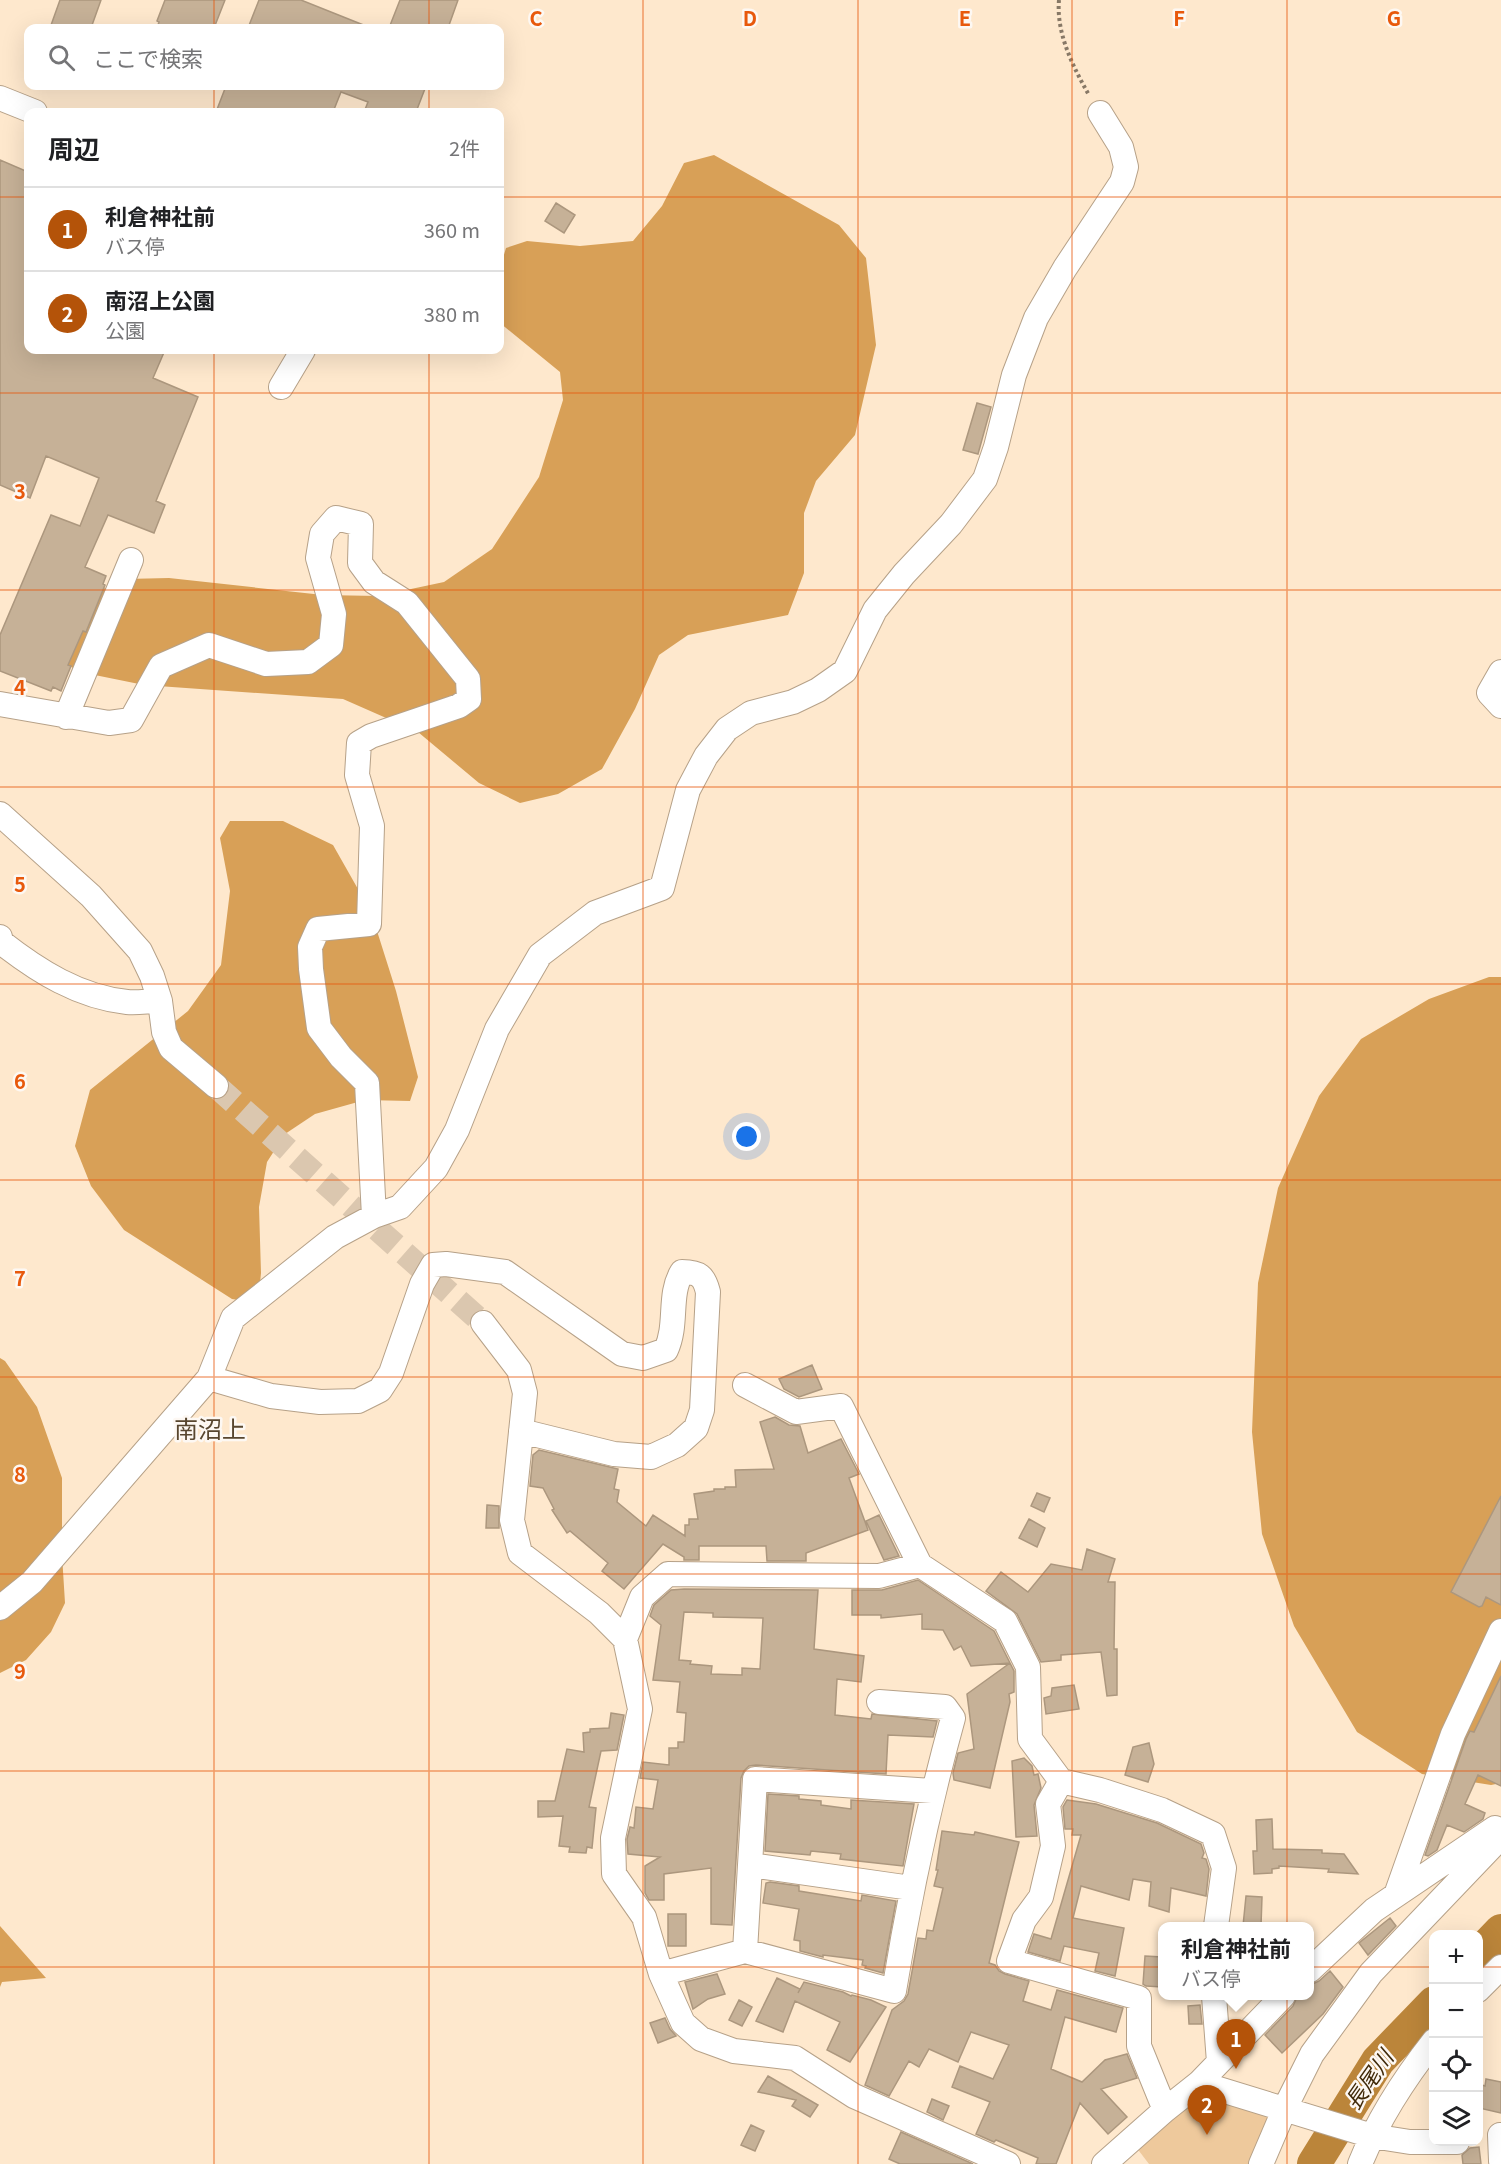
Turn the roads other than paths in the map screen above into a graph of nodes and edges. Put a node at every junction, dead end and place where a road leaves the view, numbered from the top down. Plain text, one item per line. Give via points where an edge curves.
1 (0, 98) edge
2 (25, 108) edge
3 (1100, 113) road end
4 (301, 354) edge
5 (281, 387) dead end
6 (131, 560) dead end
7 (1501, 672) edge
8 (0, 704) edge
9 (1501, 706) edge
10 (66, 717) junction
11 (0, 814) edge
12 (0, 937) edge
13 (160, 1001) junction
14 (216, 1086) tunnel mouth
15 (374, 1216) junction
16 (483, 1323) tunnel mouth
17 (209, 1378) junction
18 (745, 1385) dead end
19 (521, 1431) junction
20 (921, 1565) junction
21 (0, 1608) edge
22 (1501, 1631) edge
23 (625, 1640) junction
24 (879, 1702) dead end
25 (1061, 1781) junction
26 (932, 1791) junction
27 (1501, 1824) edge
28 (1501, 1837) edge
29 (751, 1864) junction
30 (911, 1888) junction
31 (1396, 1895) junction
32 (1217, 1922) edge
33 (745, 1951) junction
34 (1314, 1966) edge
35 (1501, 1967) edge
36 (661, 1974) junction
37 (1483, 1986) edge
38 (1214, 2000) edge
39 (1278, 2000) edge
40 (1429, 2047) edge
41 (1219, 2062) junction
42 (1198, 2083) junction
43 (1165, 2110) junction
44 (1291, 2110) junction
45 (1372, 2136) junction
46 (1493, 2136) edge
47 (1429, 2142) edge
48 (1501, 2161) edge
49 (1008, 2164) edge
50 (1104, 2164) edge
51 (1261, 2164) edge
52 (1360, 2164) edge

1 - 2 street
3 - 15 street via 1120,147 1126,167 1122,182 1036,318 1014,375 986,479 875,610 845,671 818,690 793,702 751,713 727,729 706,756 688,790 662,888 595,913 540,955 497,1029 457,1131 436,1168 400,1207
4 - 5 street
6 - 10 street
7 - 9 street via 1489,693
8 - 10 street
10 - 15 street via 109,723 131,720 161,666 209,645 266,664 308,662 331,645 334,614 318,558 322,534 336,518 361,524 360,563 374,582 407,603 468,679 469,699 459,706 359,743 357,775 372,826 369,924 318,929 310,947 319,1028 367,1083
11 - 13 street via 91,896 140,951
12 - 13 street via 1,942 31,965 83,993 128,1002
13 - 14 street via 164,1032 171,1048
15 - 17 street via 335,1237 233,1318
16 - 19 street via 519,1370 525,1393
17 - 19 street via 271,1396 320,1402 358,1401 380,1390 391,1373 422,1284 433,1265 505,1272 622,1354 643,1358 666,1350 672,1338 676,1282 682,1272 695,1272 704,1278 708,1292 702,1410 696,1428 677,1445 651,1457 614,1454
17 - 21 street via 32,1582
18 - 20 street via 796,1412 841,1406
19 - 23 street via 512,1520 520,1553 599,1613
20 - 23 street via 879,1576 668,1574 642,1597
20 - 25 street via 1005,1621 1028,1666 1030,1739
22 - 31 street via 1453,1734
23 - 36 street via 640,1709 613,1838 614,1874 644,1917
24 - 26 street via 945,1707 953,1718
25 - 32 street via 1162,1810 1213,1834 1224,1868
25 - 43 street via 1048,1804 1053,1846 1041,1898 1024,1920 1009,1961 1139,1998 1139,2046
26 - 29 street via 755,1779
26 - 30 street
27 - 31 street
28 - 44 street via 1371,1973 1312,2054
29 - 30 street
29 - 33 street
30 - 33 street via 894,1991
31 - 34 street via 1374,1910
33 - 36 street
35 - 37 street
36 - 49 street via 683,2023 701,2039 734,2051 795,2058 854,2096
38 - 41 street
39 - 41 street
40 - 45 street via 1407,2076
41 - 42 street
42 - 43 street
42 - 44 street
43 - 50 street
44 - 45 street
44 - 51 street
45 - 47 street
45 - 52 street
46 - 48 street

